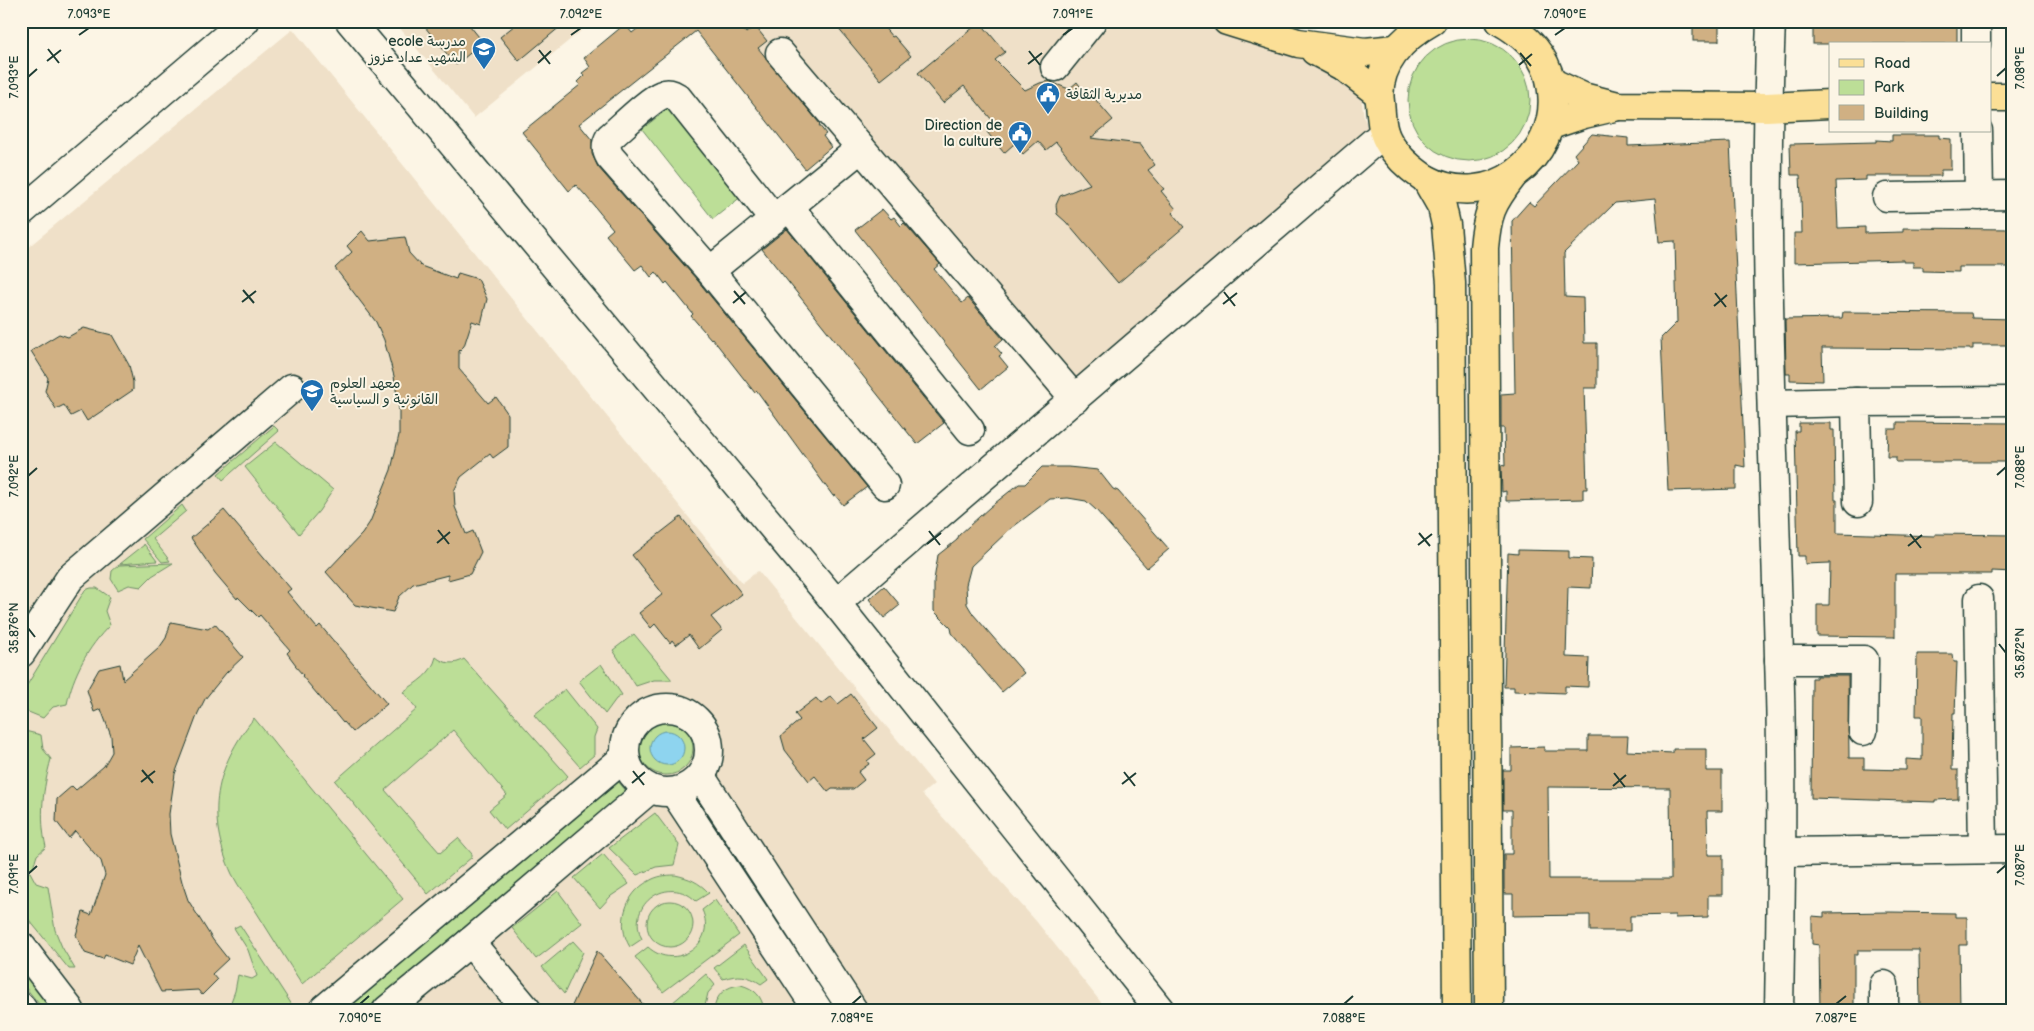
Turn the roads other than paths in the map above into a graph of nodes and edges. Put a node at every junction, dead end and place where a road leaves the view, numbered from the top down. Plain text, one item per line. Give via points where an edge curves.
1 (245, 21) edge
2 (350, 21) edge
3 (1092, 21) edge
4 (1227, 21) edge
5 (1432, 21) edge
6 (1500, 21) edge
7 (1771, 21) edge
8 (1976, 21) edge
9 (1976, 42) edge
10 (1298, 43) junction
11 (1396, 49) junction
12 (780, 54) dead end
13 (1055, 67) dead end
14 (1552, 82) junction
15 (1379, 94) junction
16 (1992, 97) edge
17 (2013, 97) edge
18 (1829, 104) edge
19 (1618, 106) junction
20 (1768, 107) junction
21 (1551, 125) junction
22 (1978, 132) edge
23 (1384, 133) junction
24 (860, 148) junction
25 (1512, 177) junction
26 (1426, 179) junction
27 (2013, 195) edge
28 (1979, 196) junction
29 (1887, 197) dead end
30 (21, 212) edge
31 (782, 213) junction
32 (710, 271) junction
33 (292, 388) dead end
34 (1075, 399) junction
35 (2013, 401) edge
36 (1856, 402) junction
37 (1772, 404) junction
38 (970, 430) dead end
39 (885, 485) dead end
40 (1858, 502) dead end
41 (1978, 600) dead end
42 (836, 603) junction
43 (21, 653) edge
44 (1780, 660) junction
45 (1863, 731) dead end
46 (625, 756) junction
47 (701, 777) junction
48 (662, 790) junction
49 (1984, 849) junction
50 (2013, 849) edge
51 (1781, 852) junction
52 (470, 942) junction
53 (21, 946) edge
54 (70, 1010) edge
55 (324, 1010) edge
56 (387, 1010) edge
57 (527, 1010) edge
58 (818, 1010) edge
59 (853, 1010) edge
60 (1160, 1010) edge
61 (1458, 1010) edge
62 (1489, 1010) edge
63 (1780, 1010) edge

1 - 30 street
2 - 42 street
3 - 13 street
4 - 10 main road
5 - 11 main road via 1414,31
6 - 14 main road via 1518,31 1532,45
7 - 20 street
8 - 9 street
10 - 11 main road via 1365,52
10 - 15 main road via 1343,66
11 - 15 main road via 1384,70
12 - 24 street
14 - 19 main road via 1583,97
14 - 21 main road
15 - 23 main road
16 - 17 main road
18 - 20 main road
19 - 20 main road
19 - 21 main road
20 - 37 street
21 - 25 main road via 1542,146
22 - 28 street
23 - 26 main road via 1401,160
23 - 34 street
24 - 31 street
24 - 34 street
25 - 26 main road via 1491,186 1469,189 1447,187
25 - 62 main road via 1495,198 1488,218 1484,248
26 - 61 main road via 1442,207 1451,283
27 - 28 street
28 - 29 street
31 - 32 street
31 - 32 street via 677,97 670,93 652,102 610,137 606,143 607,151
31 - 38 street
32 - 39 street
33 - 43 street via 70,578
34 - 42 street
35 - 36 street
36 - 37 street
36 - 40 street
37 - 44 street
41 - 49 street
42 - 60 street
44 - 45 street via 1864,660
44 - 51 street
46 - 47 street via 625,741 641,715 655,708 671,707 686,711 707,733 708,763
46 - 48 street via 638,781
46 - 55 street
47 - 48 street via 689,787
47 - 59 street
48 - 52 street
48 - 58 street
49 - 50 street
49 - 51 street
51 - 63 street
52 - 56 street
52 - 57 street
53 - 54 street

